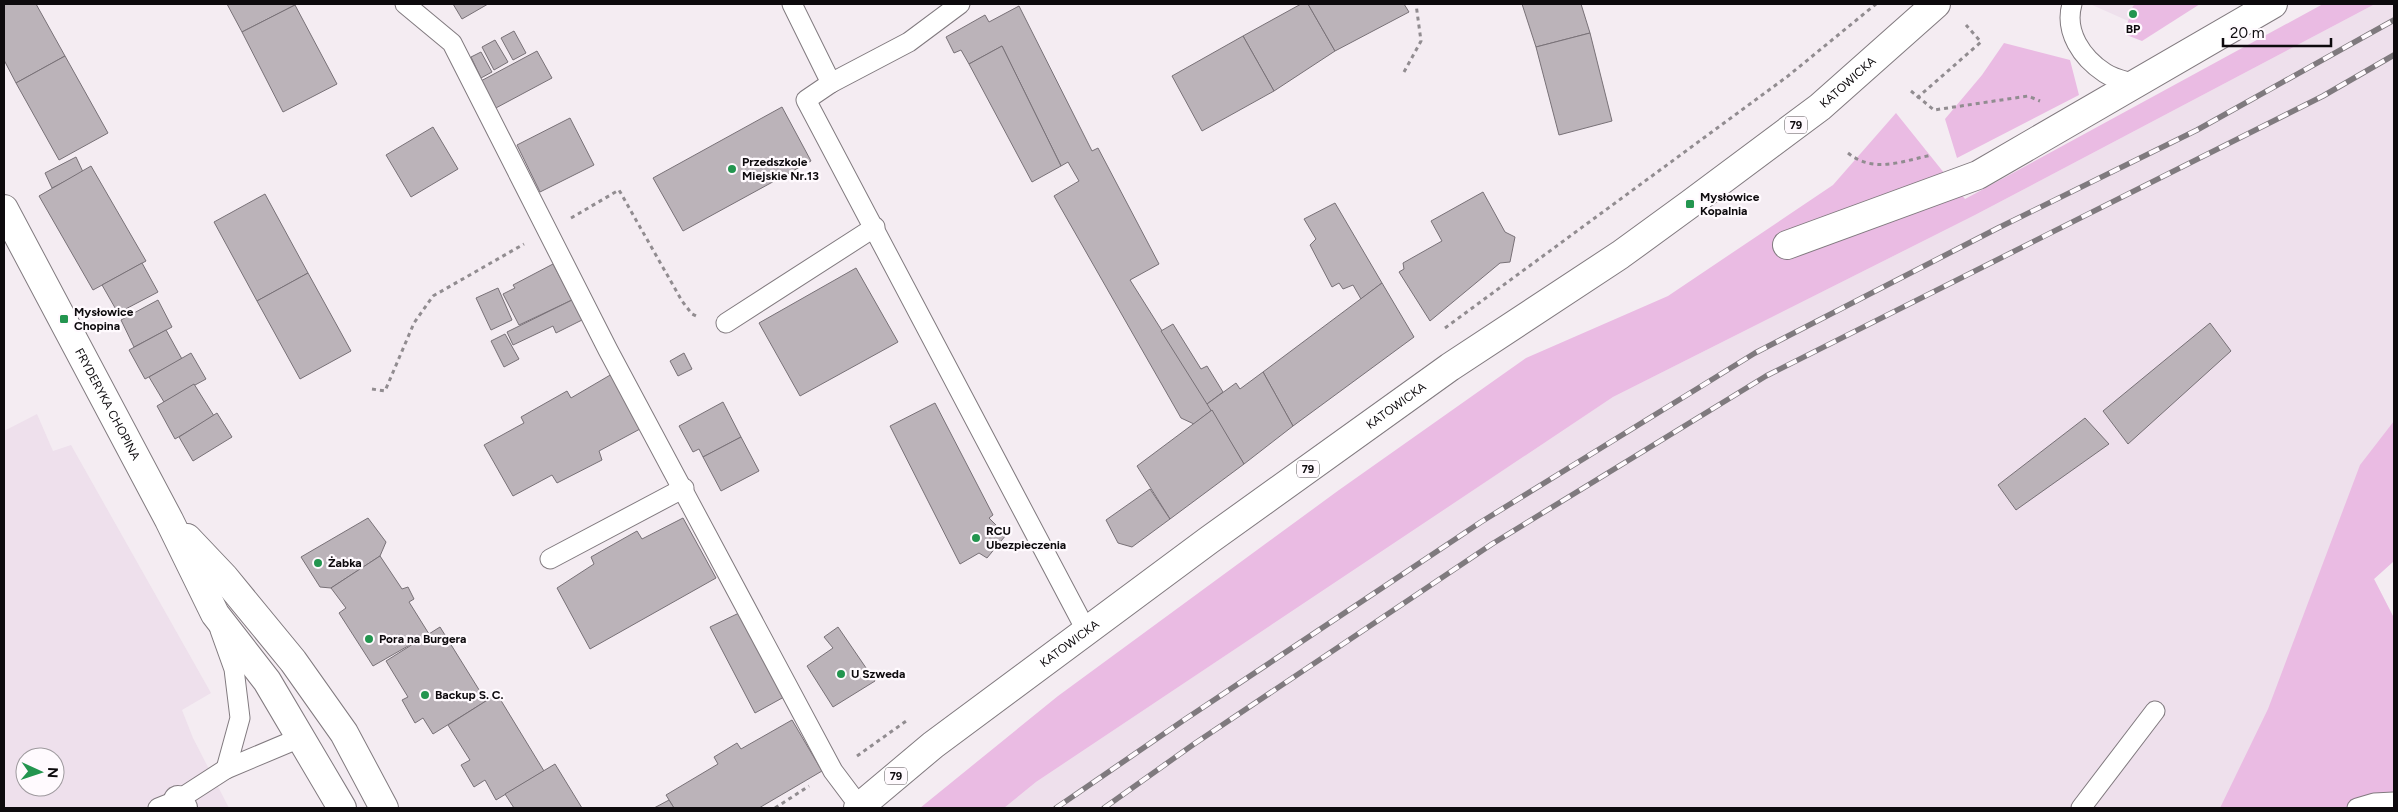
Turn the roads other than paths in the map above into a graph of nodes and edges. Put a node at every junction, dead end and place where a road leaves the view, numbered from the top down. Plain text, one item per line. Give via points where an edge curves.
1 (405, 4) edge
2 (792, 4) edge
3 (960, 4) edge
4 (1936, 4) edge
5 (2072, 4) edge
6 (2273, 4) edge
7 (832, 83) junction
8 (2135, 84) junction
9 (4, 209) edge
10 (875, 227) junction
11 (1787, 245) dead end
12 (726, 322) road end
13 (684, 488) junction
14 (170, 520) junction
15 (550, 559) dead end
16 (215, 614) junction
17 (1086, 630) junction
18 (293, 662) junction
19 (2155, 711) dead end
20 (302, 737) junction
21 (226, 769) junction
22 (371, 784) junction
23 (2394, 802) edge
24 (173, 806) edge
25 (342, 808) edge
26 (384, 808) edge
27 (859, 808) edge
28 (2081, 808) edge
29 (2357, 808) edge

1 - 13 lane via 452,43 608,350
2 - 7 lane
3 - 7 lane via 909,42
4 - 17 street, KATOWICKA / 79 via 1820,107 1690,204 1450,367
5 - 8 lane via 2070,32 2083,55 2106,74
6 - 8 street
7 - 10 lane via 806,100
8 - 11 street via 1978,175
9 - 14 street, FRYDERYKA CHOPINA
10 - 12 lane
10 - 17 lane
13 - 15 lane
13 - 27 lane via 833,771
14 - 16 street, FRYDERYKA CHOPINA
14 - 18 street, FRYDERYKA CHOPINA via 224,578
16 - 20 street, FRYDERYKA CHOPINA via 267,681
16 - 21 lane, FRYDERYKA CHOPINA via 234,669 240,718
17 - 27 street, KATOWICKA / 79 via 933,745
18 - 20 street, FRYDERYKA CHOPINA via 303,697
18 - 22 street, FRYDERYKA CHOPINA via 344,733
19 - 28 lane
20 - 21 lane
20 - 22 street, FRYDERYKA CHOPINA via 339,755
20 - 25 street, FRYDERYKA CHOPINA
21 - 24 lane
22 - 26 street, FRYDERYKA CHOPINA
23 - 29 lane

